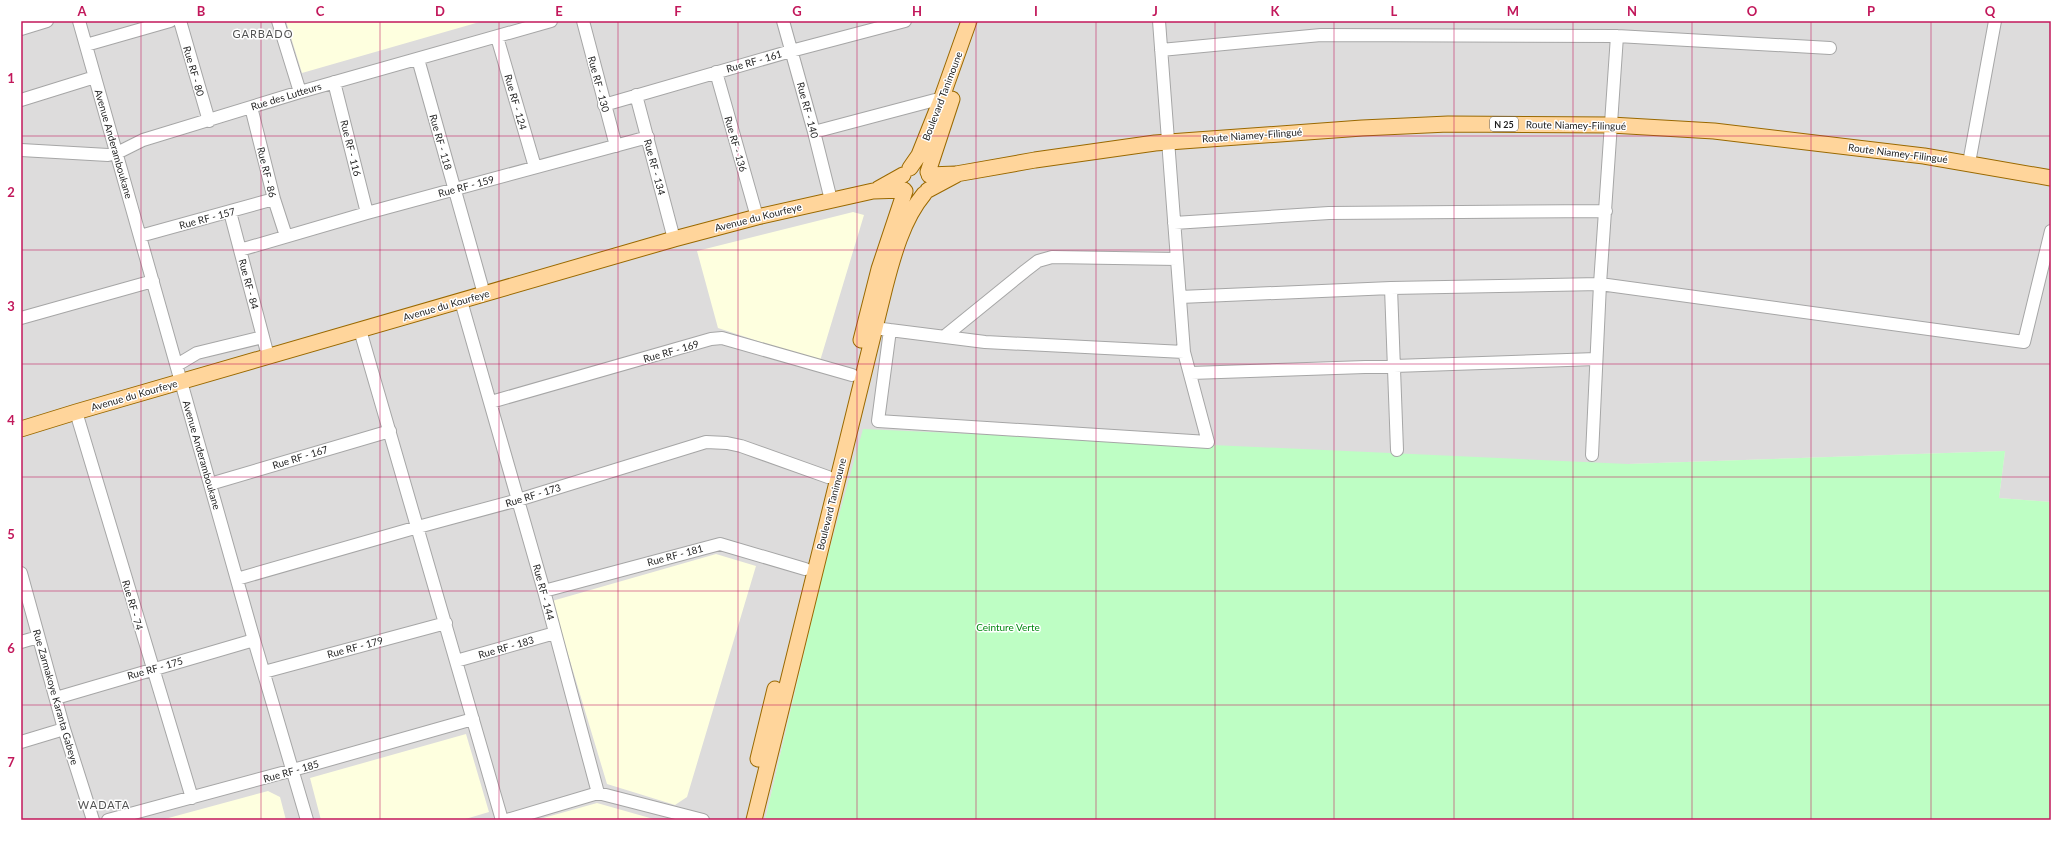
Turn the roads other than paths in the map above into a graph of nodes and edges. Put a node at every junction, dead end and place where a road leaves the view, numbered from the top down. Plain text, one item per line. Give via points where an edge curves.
1 (47, 21) edge
2 (79, 21) edge
3 (170, 21) edge
4 (180, 21) edge
5 (278, 21) edge
6 (550, 21) edge
7 (583, 21) edge
8 (783, 21) edge
9 (905, 21) edge
10 (969, 21) edge
11 (978, 21) edge
12 (1159, 21) edge
13 (1994, 21) edge
14 (21, 29) edge
15 (1617, 36) junction
16 (497, 37) junction
17 (86, 45) junction
18 (1830, 48) dead end
19 (1161, 50) junction
20 (791, 51) junction
21 (418, 59) junction
22 (716, 72) junction
23 (95, 77) junction
24 (334, 82) junction
25 (300, 92) junction
26 (636, 95) junction
27 (21, 100) edge
28 (941, 100) junction
29 (604, 105) junction
30 (251, 107) junction
31 (209, 121) junction
32 (1611, 125) junction
33 (814, 132) junction
34 (940, 132) junction
35 (648, 137) junction
36 (1168, 141) junction
37 (616, 146) junction
38 (21, 150) edge
39 (117, 153) junction
40 (1968, 163) junction
41 (535, 168) junction
42 (929, 174) junction
43 (956, 174) junction
44 (2051, 178) edge
45 (906, 181) junction
46 (454, 189) junction
47 (926, 192) junction
48 (274, 199) junction
49 (831, 200) junction
50 (1606, 211) junction
51 (230, 212) junction
52 (368, 213) junction
53 (757, 217) junction
54 (1174, 223) junction
55 (2051, 231) edge
56 (140, 236) junction
57 (286, 236) junction
58 (674, 239) junction
59 (240, 250) junction
60 (1177, 259) junction
61 (154, 281) junction
62 (1600, 284) junction
63 (1391, 288) junction
64 (484, 294) junction
65 (1180, 297) junction
66 (461, 301) junction
67 (21, 318) edge
68 (874, 328) junction
69 (360, 330) junction
70 (890, 330) junction
71 (263, 336) junction
72 (945, 336) junction
73 (1184, 352) junction
74 (268, 356) junction
75 (1596, 359) junction
76 (177, 365) junction
77 (1394, 366) junction
78 (1191, 373) junction
79 (852, 375) junction
80 (182, 381) junction
81 (491, 402) junction
82 (76, 412) junction
83 (21, 429) edge
84 (390, 431) junction
85 (1397, 450) dead end
86 (1592, 454) dead end
87 (828, 477) junction
88 (210, 484) junction
89 (518, 500) junction
90 (418, 527) junction
91 (816, 545) junction
92 (805, 569) junction
93 (21, 573) edge
94 (237, 579) junction
95 (544, 591) junction
96 (446, 623) junction
97 (555, 633) junction
98 (38, 637) junction
99 (254, 640) junction
100 (21, 642) edge
101 (456, 661) junction
102 (152, 669) junction
103 (264, 672) junction
104 (56, 698) junction
105 (474, 719) junction
106 (64, 729) junction
107 (21, 742) edge
108 (293, 770) junction
109 (598, 793) junction
110 (192, 798) junction
111 (93, 820) edge
112 (108, 820) edge
113 (307, 820) edge
114 (502, 820) edge
115 (507, 820) edge
116 (703, 820) edge
117 (743, 820) edge
118 (754, 820) edge

1 - 14 street
2 - 17 street, Avenue Anderamboukane
3 - 17 street
4 - 31 street, Rue RF - 80
5 - 25 street
6 - 16 street, Rue des Lutteurs
7 - 29 street, Rue RF - 130
8 - 20 street, Rue RF - 140
9 - 20 street, Rue RF - 161
10 - 28 main road, Boulevard Tanimoune
11 - 34 main road, Boulevard Tanimoune
12 - 19 street
13 - 40 street
15 - 18 street
15 - 19 street via 1321,35
15 - 32 street
16 - 21 street, Rue des Lutteurs
16 - 41 street, Rue RF - 124
17 - 23 street, Avenue Anderamboukane
19 - 36 street
20 - 22 street, Rue RF - 161
20 - 33 street, Rue RF - 140
21 - 24 street, Rue des Lutteurs
21 - 46 street, Rue RF - 118
22 - 26 street, Rue RF - 161
22 - 53 street, Rue RF - 136
23 - 27 street
23 - 39 street, Avenue Anderamboukane
24 - 25 street, Rue des Lutteurs
24 - 52 street, Rue RF - 116
25 - 30 street, Rue des Lutteurs
26 - 29 street, Rue RF - 161
26 - 35 street, Rue RF - 134
28 - 33 street
28 - 45 main road, Boulevard Tanimoune
29 - 37 street, Rue RF - 130
30 - 31 street, Rue des Lutteurs
30 - 48 street, Rue RF - 86
31 - 39 street, Rue des Lutteurs via 143,140
32 - 36 main road, Route Niamey-Filingué / N 25 via 1448,124
32 - 40 main road, Route Niamey-Filingué / N 25 via 1714,131
32 - 50 street
33 - 49 street, Rue RF - 140
34 - 42 main road, Boulevard Tanimoune
34 - 43 main road via 941,160 946,168
35 - 37 street, Rue RF - 159
35 - 58 street, Rue RF - 134
36 - 43 main road, Route Niamey-Filingué / N 25
36 - 54 street
37 - 41 street, Rue RF - 159
38 - 39 street, Rue des Lutteurs via 100,156
39 - 56 street, Avenue Anderamboukane
40 - 44 main road, Route Niamey-Filingué / N 25
41 - 46 street, Rue RF - 159
42 - 43 main road, Route Niamey-Filingué
42 - 45 main road via 918,167
42 - 47 main road via 931,184
43 - 47 main road, Route Niamey-Filingué
45 - 47 main road via 914,196
45 - 49 main road, Avenue du Kourfeye
45 - 79 main road, Boulevard Tanimoune via 873,287
46 - 52 street, Rue RF - 159
46 - 64 street, Rue RF - 118
47 - 68 main road, Boulevard Tanimoune via 916,205 895,253
48 - 51 street, Rue RF - 157
48 - 57 street, Rue RF - 86
49 - 53 main road, Avenue du Kourfeye
50 - 54 street via 1329,213
50 - 62 street
51 - 56 street, Rue RF - 157
51 - 59 street, Rue RF - 84
52 - 57 street, Rue RF - 159
53 - 58 main road, Avenue du Kourfeye
54 - 60 street
55 - 62 street via 2024,342
56 - 61 street, Avenue Anderamboukane
57 - 59 street, Rue RF - 159
58 - 64 main road, Avenue du Kourfeye
59 - 71 street, Rue RF - 84
60 - 65 street
60 - 72 street via 1044,259 1025,271
61 - 67 street
61 - 76 street, Avenue Anderamboukane
62 - 63 street
62 - 75 street
63 - 65 street
63 - 77 street
64 - 66 main road, Avenue du Kourfeye
65 - 73 street
66 - 69 main road, Avenue du Kourfeye
66 - 81 street, Rue RF - 144
68 - 70 street
68 - 91 main road, Boulevard Tanimoune
69 - 74 main road, Avenue du Kourfeye
69 - 84 street
70 - 72 street
70 - 78 street via 878,421 1208,442
71 - 74 street, Rue RF - 84
71 - 76 street via 198,353
72 - 73 street via 985,342
73 - 78 street
74 - 80 main road, Avenue du Kourfeye
75 - 77 street
75 - 86 street
76 - 80 street, Avenue Anderamboukane
77 - 78 street
77 - 85 street
79 - 81 street, Rue RF - 169 via 722,338 703,341
79 - 87 main road, Boulevard Tanimoune
80 - 82 main road, Avenue du Kourfeye
80 - 88 street, Avenue Anderamboukane
81 - 89 street, Rue RF - 144
82 - 83 main road, Avenue du Kourfeye
82 - 102 street, Rue RF - 74
84 - 88 street, Rue RF - 167
84 - 90 street
87 - 89 street, Rue RF - 173 via 741,446 727,442 706,442
87 - 91 main road, Boulevard Tanimoune
88 - 94 street, Avenue Anderamboukane
89 - 90 street, Rue RF - 173
89 - 95 street, Rue RF - 144
90 - 94 street, Rue RF - 173
90 - 96 street
91 - 92 main road, Boulevard Tanimoune
91 - 118 main road, Boulevard Tanimoune
92 - 95 street, Rue RF - 181 via 720,544
92 - 117 main road, Boulevard Tanimoune
93 - 98 street, Rue Zarmakoye Karanta Gabeye
94 - 99 street, Avenue Anderamboukane
95 - 97 street, Rue RF - 144
96 - 101 street
96 - 103 street, Rue RF - 179
97 - 101 street, Rue RF - 183
97 - 109 street, Rue RF - 144
98 - 100 street
98 - 104 street, Rue Zarmakoye Karanta Gabeye
99 - 102 street, Rue RF - 175
99 - 103 street, Avenue Anderamboukane
101 - 105 street
102 - 104 street, Rue RF - 175
102 - 110 street, Rue RF - 74
103 - 108 street, Avenue Anderamboukane
104 - 106 street, Rue Zarmakoye Karanta Gabeye
105 - 108 street, Rue RF - 185
105 - 114 street
106 - 107 street
106 - 111 street, Rue Zarmakoye Karanta Gabeye
108 - 110 street, Rue RF - 185
108 - 113 street, Avenue Anderamboukane
109 - 115 street
109 - 116 street
110 - 112 street, Rue RF - 185

